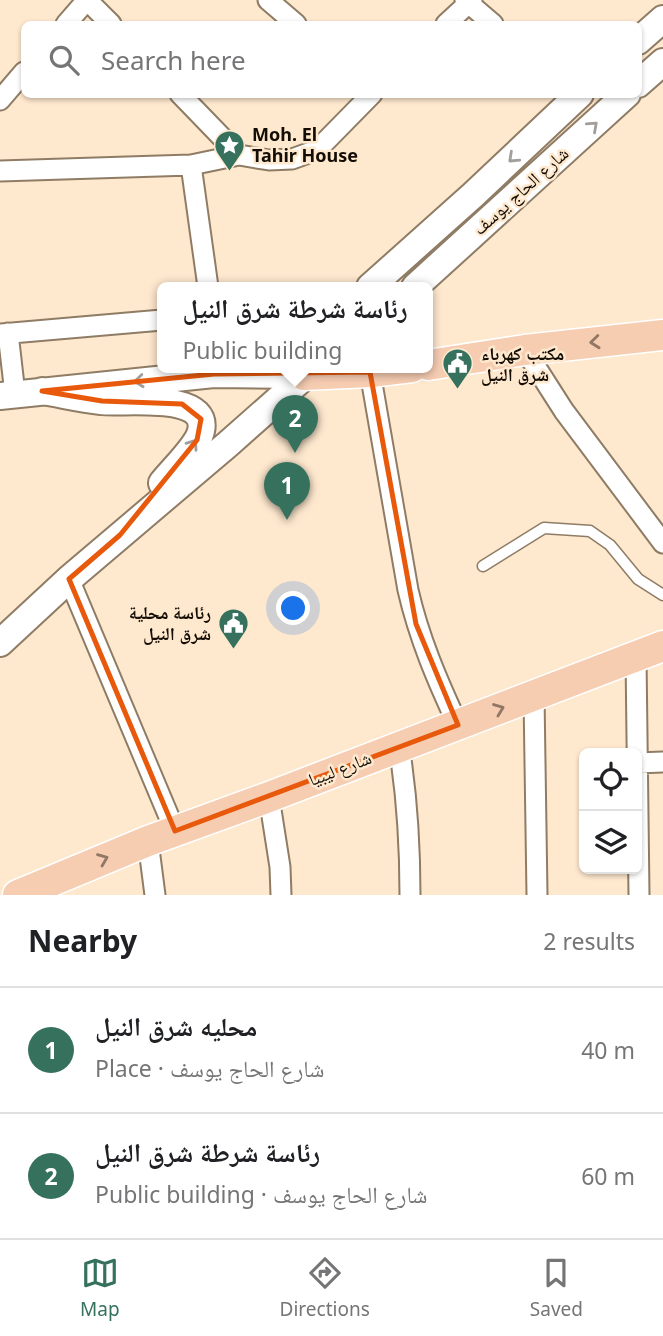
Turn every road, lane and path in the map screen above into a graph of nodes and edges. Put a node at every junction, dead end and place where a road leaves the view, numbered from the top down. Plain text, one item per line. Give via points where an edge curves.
1 (268, 0) edge
2 (469, 1) edge
3 (663, 19) edge
4 (69, 21) edge
5 (108, 21) edge
6 (292, 21) edge
7 (449, 21) edge
8 (490, 21) edge
9 (642, 38) edge
10 (662, 64) edge
11 (21, 75) edge
12 (642, 81) edge
13 (1, 96) edge
14 (184, 98) edge
15 (368, 98) edge
16 (574, 98) edge
17 (623, 98) edge
18 (239, 155) junction
19 (191, 164) junction
20 (0, 171) edge
21 (207, 282) edge
22 (376, 282) edge
23 (420, 282) edge
24 (157, 320) edge
25 (4, 333) edge
26 (663, 335) edge
27 (525, 350) junction
28 (433, 364) edge
29 (202, 373) edge
30 (308, 373) edge
31 (370, 373) edge
32 (42, 391) junction
33 (8, 395) edge
34 (120, 535) junction
35 (663, 543) edge
36 (483, 566) dead end
37 (69, 579) junction
38 (663, 595) edge
39 (0, 643) edge
40 (650, 652) edge
41 (534, 696) junction
42 (458, 725) junction
43 (399, 746) junction
44 (639, 748) edge
45 (642, 762) edge
46 (663, 762) edge
47 (270, 797) junction
48 (638, 811) edge
49 (161, 836) junction
50 (59, 886) edge
51 (18, 895) edge
52 (155, 895) edge
53 (281, 895) edge
54 (411, 895) edge
55 (537, 895) edge
56 (639, 895) edge

1 - 6 street
2 - 7 street
2 - 8 street
3 - 9 main road
4 - 5 street via 87,0
10 - 12 main road
11 - 13 street
14 - 18 street
15 - 18 street via 317,150 292,159
16 -> 22 main road, شارع الحاج يوسف
23 -> 17 main road, شارع الحاج يوسف
18 - 19 street
19 - 20 street
19 - 21 street
24 - 25 street
25 - 33 street
26 -> 27 main road
27 - 28 main road
27 - 35 street via 564,411
29 -> 32 main road
30 - 34 main road
31 - 42 street via 416,624
32 - 33 main road
34 -> 32 main road via 197,440 201,419 182,404 102,401
34 - 37 main road
36 - 38 lane via 544,528 590,531 610,545 638,579
37 - 39 main road
37 - 49 street
40 - 41 main road, شارع ليبيا
40 - 44 street
42 -> 41 main road, شارع ليبيا
41 - 55 street
42 - 43 main road, شارع ليبيا
43 - 47 main road, شارع ليبيا
43 - 54 street
45 - 46 street
47 - 49 main road, شارع ليبيا
47 - 53 street
48 - 56 street
50 -> 49 main road, شارع ليبيا
49 - 52 street
50 - 51 main road, شارع ليبيا

